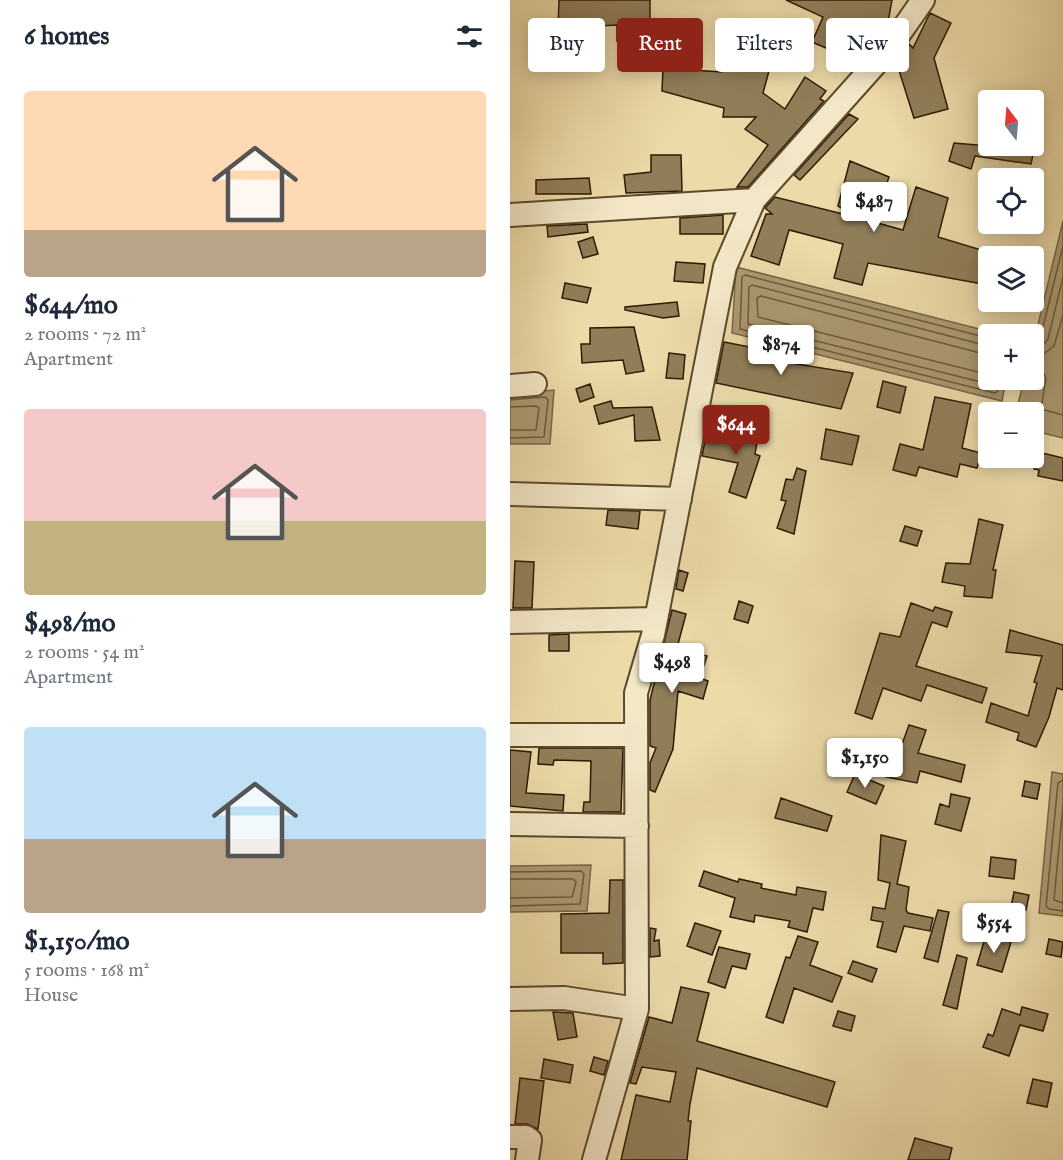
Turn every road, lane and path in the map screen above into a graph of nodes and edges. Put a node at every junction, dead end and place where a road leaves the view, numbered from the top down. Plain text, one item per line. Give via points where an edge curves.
1 (923, 0) edge
2 (754, 200) junction
3 (519, 214) edge
4 (535, 384) dead end
5 (510, 386) edge
6 (510, 494) edge
7 (680, 499) junction
8 (656, 619) junction
9 (510, 622) edge
10 (510, 735) edge
11 (636, 735) junction
12 (510, 824) edge
13 (637, 826) junction
14 (510, 999) edge
15 (638, 1009) junction
16 (510, 1137) edge
17 (527, 1160) edge
18 (594, 1160) edge

1 - 2 street via 888,50
2 - 3 street
2 - 7 street via 725,267
4 - 5 street
6 - 7 street
7 - 8 street
8 - 9 street
8 - 11 street via 636,693
10 - 11 street
11 - 13 street
12 - 13 street
13 - 15 street
14 - 15 street via 564,999
15 - 18 street
16 - 17 street via 530,1140

